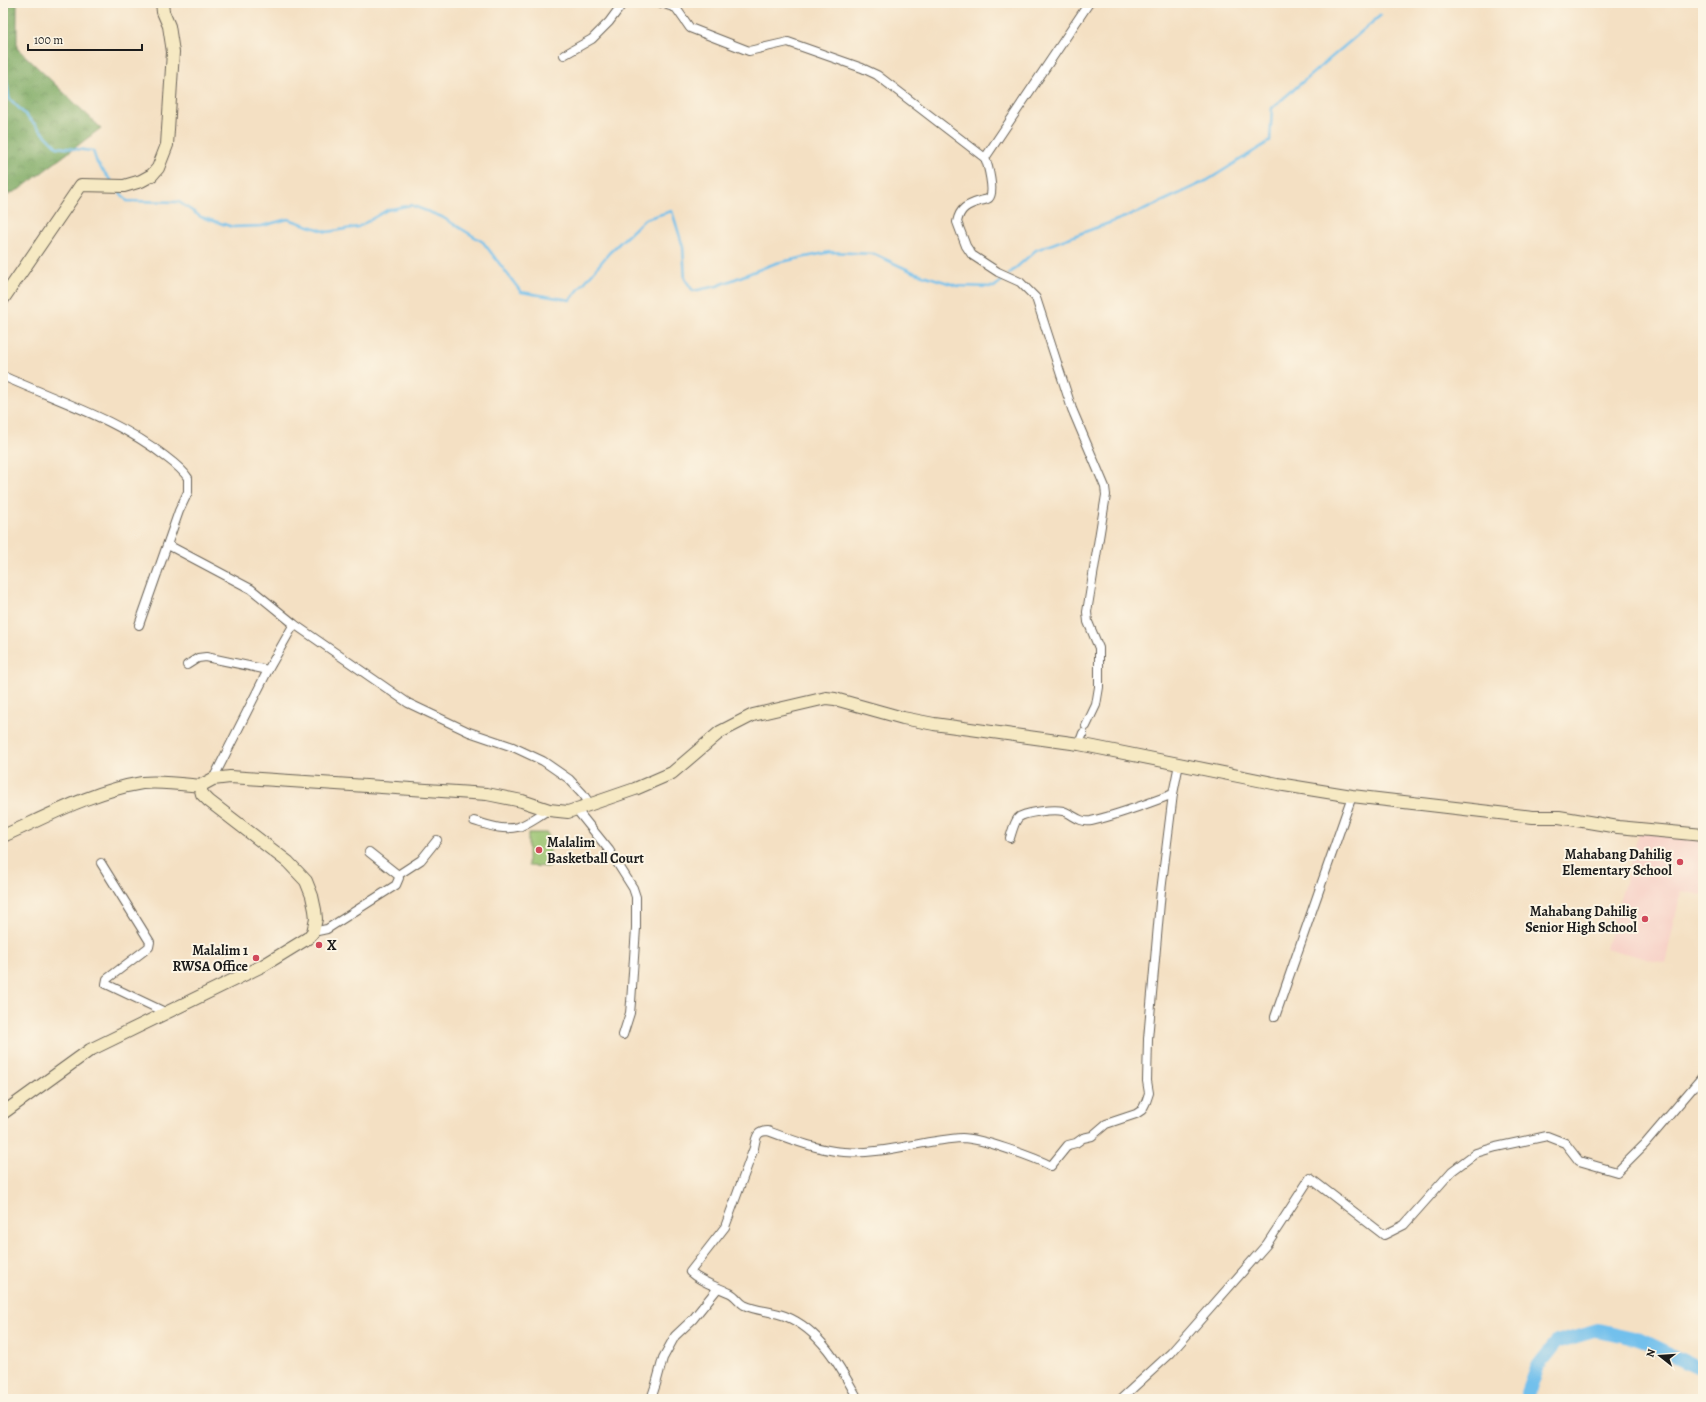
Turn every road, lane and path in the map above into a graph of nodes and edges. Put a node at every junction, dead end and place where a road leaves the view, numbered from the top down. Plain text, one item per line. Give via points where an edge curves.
1 (162, 3) edge
2 (623, 3) edge
3 (661, 3) edge
4 (1089, 3) edge
5 (564, 55) dead end
6 (985, 158) junction
7 (3, 299) edge
8 (3, 376) edge
9 (168, 545) junction
10 (294, 624) junction
11 (139, 625) dead end
12 (187, 665) dead end
13 (268, 670) junction
14 (1082, 735) junction
15 (1179, 764) junction
16 (213, 779) junction
17 (200, 786) junction
18 (1173, 794) junction
19 (1352, 796) junction
20 (590, 804) junction
21 (576, 809) junction
22 (549, 810) junction
23 (474, 821) dead end
24 (1703, 835) edge
25 (3, 836) edge
26 (1010, 838) dead end
27 (437, 840) dead end
28 (369, 852) dead end
29 (101, 863) dead end
30 (398, 875) junction
31 (313, 932) junction
32 (165, 1012) junction
33 (1275, 1017) dead end
34 (623, 1035) dead end
35 (1703, 1076) edge
36 (3, 1113) edge
37 (718, 1288) junction
38 (650, 1399) edge
39 (858, 1399) edge
40 (1121, 1399) edge

1 - 7 street via 173,52 167,145 158,168 141,181 124,186 81,185
2 - 5 street via 592,39
3 - 6 street via 676,8 690,28 749,52 788,42 877,75
4 - 6 street
6 - 14 street via 992,193 986,200 962,209 957,222 972,255 998,272 1020,282 1036,298 1072,409 1105,487 1106,495 1087,612 1088,622 1099,648 1099,694
8 - 9 street via 121,428 156,450 187,476 188,492
9 - 10 street via 251,590
9 - 11 street
10 - 13 street
10 - 20 street via 408,703 468,732 543,761 569,779
12 - 13 street via 198,658 206,657
13 - 16 street
14 - 15 street
14 - 20 street via 934,724 826,698 743,719 720,732 672,773 641,787
15 - 18 street
15 - 19 street
16 - 17 street
16 - 22 street via 230,777 463,792 500,796
17 - 25 street via 155,782 128,787 78,802
17 - 31 street via 202,794 209,801 288,862 306,881 315,910
18 - 26 street via 1090,821 1081,820 1060,810 1034,812 1018,819
18 - 37 street via 1161,891 1148,1039 1149,1093 1142,1110 1106,1124 1092,1136 1068,1145 1051,1166 1037,1159 970,1138 873,1151 844,1152 812,1146 761,1131 757,1135 725,1227 690,1272 698,1279
19 - 24 street
19 - 33 street
20 - 21 street
21 - 22 street via 559,812
21 - 34 street via 609,850 636,897 630,1013
22 - 23 street via 518,827 493,826
27 - 30 street via 421,860
28 - 30 street
29 - 32 street via 150,942 149,947 107,979 106,984
30 - 31 street via 396,886 328,929
31 - 32 street via 308,938 264,965
32 - 36 street via 90,1050
35 - 40 street via 1645,1144 1616,1172 1579,1161 1565,1143 1547,1136 1496,1147 1476,1153 1452,1171 1404,1225 1384,1235 1310,1178 1267,1244 1171,1353
37 - 38 street via 693,1319 675,1336 663,1358
37 - 39 street via 733,1295 748,1307 786,1316 804,1327 835,1360

